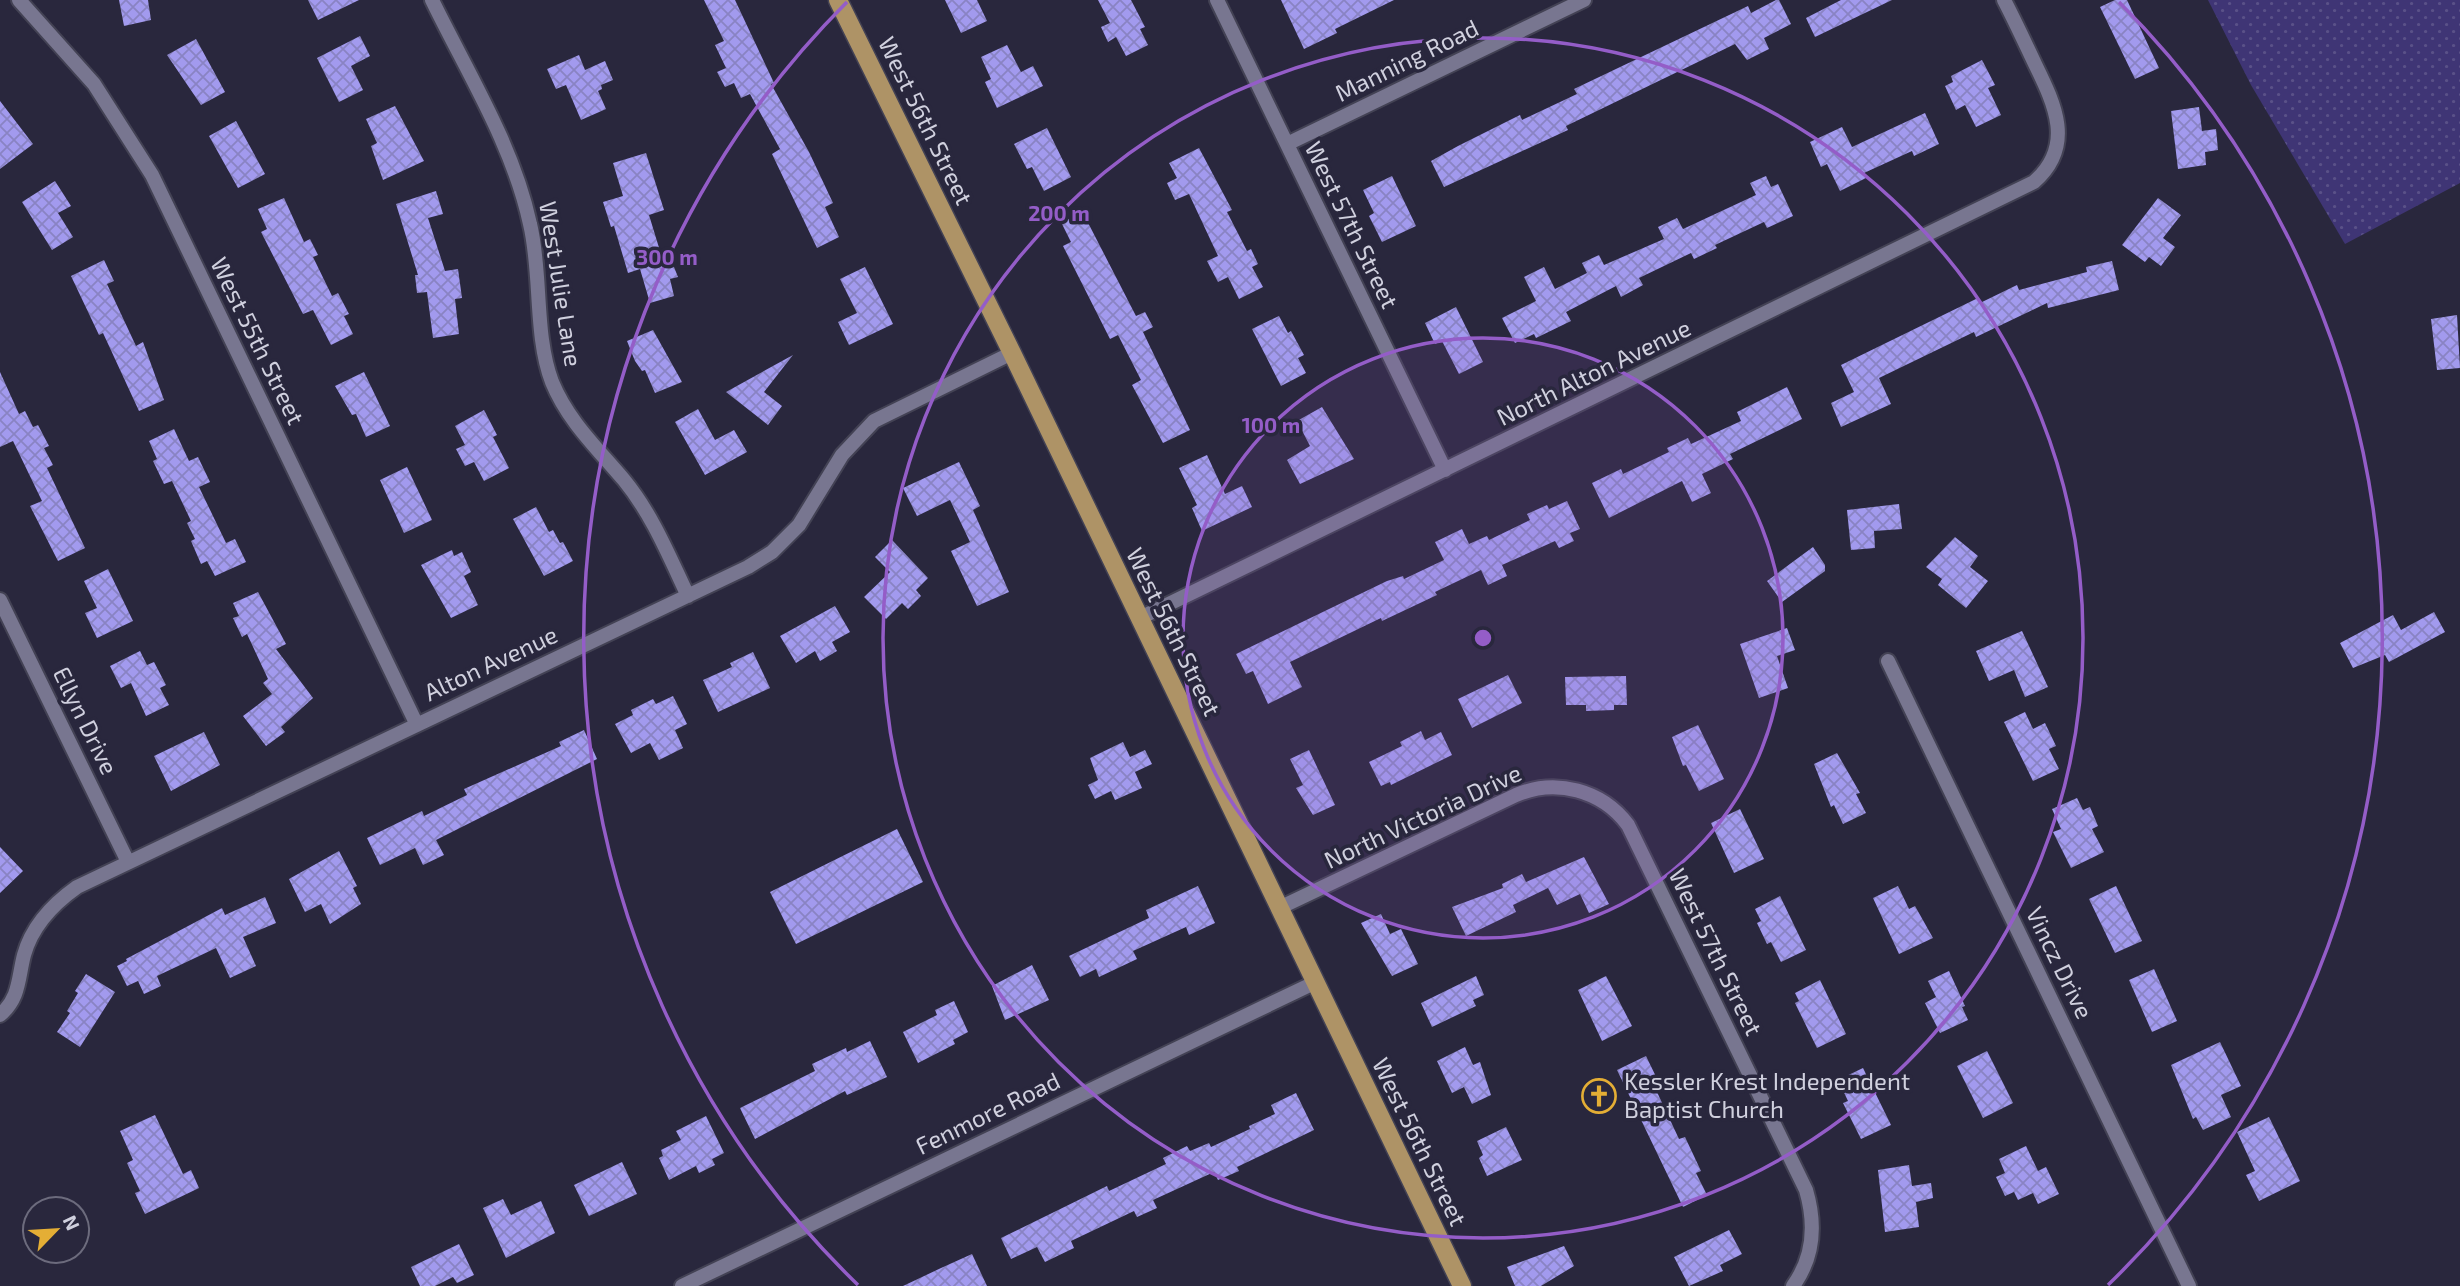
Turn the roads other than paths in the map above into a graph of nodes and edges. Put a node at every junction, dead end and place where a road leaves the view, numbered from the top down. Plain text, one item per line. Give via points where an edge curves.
1 (19, 0) edge
2 (432, 0) edge
3 (838, 0) edge
4 (1217, 0) edge
5 (1584, 0) edge
6 (2004, 0) edge
7 (1287, 144) junction
8 (1012, 352) junction
9 (1445, 470) junction
10 (688, 596) junction
11 (0, 600) edge
12 (1140, 618) junction
13 (1888, 661) dead end
14 (417, 725) junction
15 (1589, 794) joint
16 (128, 862) junction
17 (1279, 908) junction
18 (1314, 983) junction
19 (0, 1015) edge
20 (682, 1286) edge
21 (1462, 1286) edge
22 (1793, 1286) edge
23 (2189, 1286) edge

1 - 14 street, West 55th Street via 94,85 152,174
2 - 10 street, West Julie Lane via 521,190 534,245 552,381 580,432 612,466 649,518
3 - 8 main road, West 56th Street
4 - 7 street, West 57th Street
5 - 7 street, Manning Road
6 - 9 street, North Alton Avenue via 2056,106 2060,130 2056,153 2043,173 2024,189
7 - 9 street, West 57th Street
8 - 10 street, Alton Avenue via 874,421 842,455 806,517 786,540 748,567
8 - 12 main road, West 56th Street
9 - 12 street, North Alton Avenue
10 - 14 street, Alton Avenue
11 - 16 street, Ellyn Drive
12 - 17 main road, West 56th Street
13 - 23 street, Vincz Drive
14 - 16 street, Alton Avenue
15 - 17 street, North Victoria Drive via 1560,787 1523,792
15 - 22 street, West 57th Street via 1628,825 1806,1191 1813,1230 1806,1262
16 - 19 street, Alton Avenue via 77,887 44,916 24,954 19,987
17 - 18 main road, West 56th Street
18 - 20 street, Fenmore Road
18 - 21 main road, West 56th Street

